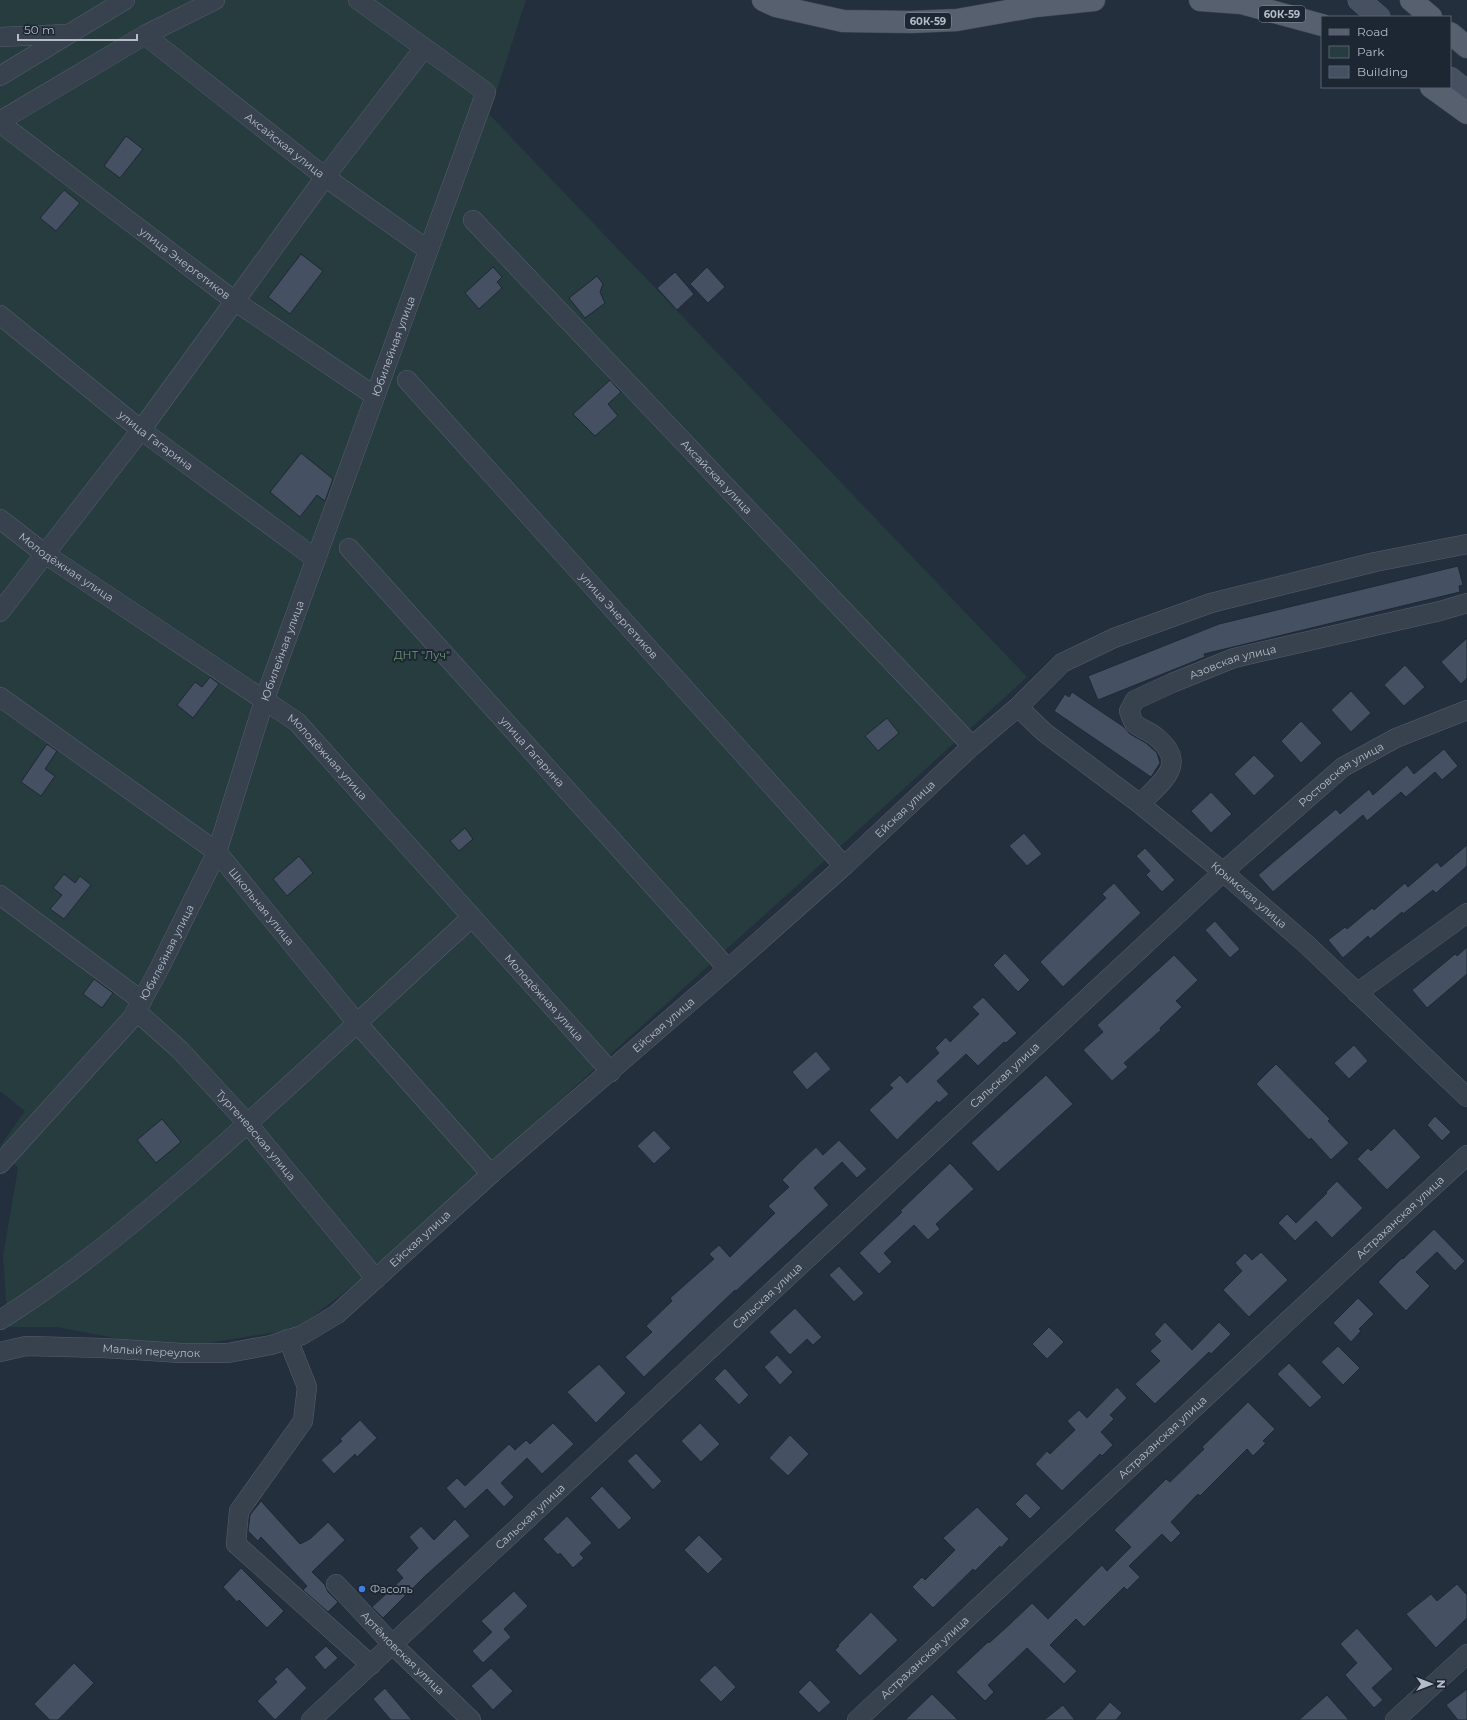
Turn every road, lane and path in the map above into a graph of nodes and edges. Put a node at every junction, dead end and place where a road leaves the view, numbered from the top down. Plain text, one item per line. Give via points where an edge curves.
1 (125, 0) edge
2 (215, 0) edge
3 (358, 0) edge
4 (763, 0) edge
5 (1094, 0) edge
6 (1200, 0) edge
7 (1359, 0) edge
8 (1411, 0) edge
9 (1378, 16) edge
10 (1430, 16) edge
11 (1321, 25) edge
12 (68, 34) junction
13 (144, 34) junction
14 (1451, 34) edge
15 (0, 37) edge
16 (1467, 47) edge
17 (424, 48) junction
18 (0, 76) edge
19 (1451, 79) edge
20 (1432, 88) edge
21 (1467, 92) edge
22 (1467, 113) edge
23 (0, 122) edge
24 (325, 177) junction
25 (473, 220) dead end
26 (428, 250) junction
27 (236, 302) junction
28 (0, 315) edge
29 (407, 380) dead end
30 (375, 396) junction
31 (141, 430) junction
32 (0, 519) edge
33 (1467, 544) edge
34 (349, 548) dead end
35 (46, 554) junction
36 (316, 559) junction
37 (1467, 603) edge
38 (0, 612) edge
39 (0, 697) edge
40 (264, 702) junction
41 (1018, 707) junction
42 (1467, 710) edge
43 (966, 740) junction
44 (1140, 804) junction
45 (217, 852) junction
46 (844, 866) junction
47 (1227, 868) junction
48 (0, 896) edge
49 (1467, 913) edge
50 (471, 918) junction
51 (728, 969) junction
52 (1357, 993) junction
53 (139, 1006) junction
54 (357, 1023) junction
55 (605, 1066) junction
56 (1467, 1097) edge
57 (248, 1124) junction
58 (1467, 1155) edge
59 (0, 1164) edge
60 (486, 1168) junction
61 (372, 1274) junction
62 (0, 1320) edge
63 (295, 1337) junction
64 (0, 1352) edge
65 (336, 1584) dead end
66 (393, 1645) junction
67 (1467, 1654) edge
68 (371, 1665) junction
69 (311, 1720) edge
70 (471, 1720) edge
71 (856, 1720) edge
72 (1395, 1720) edge

1 - 12 street
2 - 13 street
3 - 17 street
4 - 5 main road, 60К-59 via 776,6 842,21 911,22 957,20 1036,6
6 - 11 main road, 60К-59 via 1241,3
7 - 9 main road
8 - 10 main road
12 - 15 street
12 - 18 street
13 - 23 street
13 - 24 street, Аксайская улица
14 - 16 main road
17 - 24 street
17 - 26 street, Юбилейная улица via 486,92
19 - 21 main road
20 - 22 main road
23 - 27 street, улица Энергетиков
24 - 26 street, Аксайская улица
24 - 27 street
25 - 43 street, Аксайская улица
26 - 30 street, Юбилейная улица
27 - 30 street, улица Энергетиков
27 - 31 street
28 - 31 street, улица Гагарина
29 - 46 street, улица Энергетиков
30 - 36 street, Юбилейная улица
31 - 35 street
31 - 36 street, улица Гагарина
32 - 35 street, Молодёжная улица
33 - 41 street, Ейская улица via 1375,562 1211,603 1114,638 1062,663
34 - 51 street, улица Гагарина
35 - 38 street
35 - 40 street, Молодёжная улица
36 - 40 street, Юбилейная улица
37 - 44 street, Азовская улица via 1234,658 1135,700 1129,711 1134,723 1155,736 1168,749 1172,766 1169,774
39 - 45 street, Школьная улица
40 - 45 street, Юбилейная улица
40 - 50 street, Молодёжная улица via 297,722
41 - 43 street, Ейская улица
41 - 44 street, Крымская улица via 1044,732
42 - 47 street, Ростовская улица via 1396,738 1344,767
43 - 46 street, Ейская улица
44 - 47 street, Крымская улица
45 - 53 street, Юбилейная улица
45 - 54 street, Школьная улица
46 - 51 street, Ейская улица
47 - 52 street, Крымская улица
47 - 66 street, Сальская улица
48 - 53 street, Тургеневская улица
49 - 52 street
50 - 54 street
50 - 55 street, Молодёжная улица
51 - 55 street, Ейская улица
52 - 56 street, Крымская улица
53 - 57 street, Тургеневская улица
53 - 59 street, Юбилейная улица via 132,1018
54 - 57 street
54 - 60 street, Школьная улица
55 - 60 street, Ейская улица
57 - 61 street, Тургеневская улица
57 - 62 street via 138,1219 26,1304
58 - 71 street, Астраханская улица
60 - 61 street, Ейская улица
61 - 63 street, Ейская улица via 336,1314
63 - 64 street, Малый переулок via 271,1345 228,1353 26,1346
63 - 68 street via 308,1387 303,1421 239,1511 236,1544
65 - 66 street, Артёмовская улица
66 - 68 street, Сальская улица
66 - 70 street, Артёмовская улица
67 - 72 street
68 - 69 street, Сальская улица

